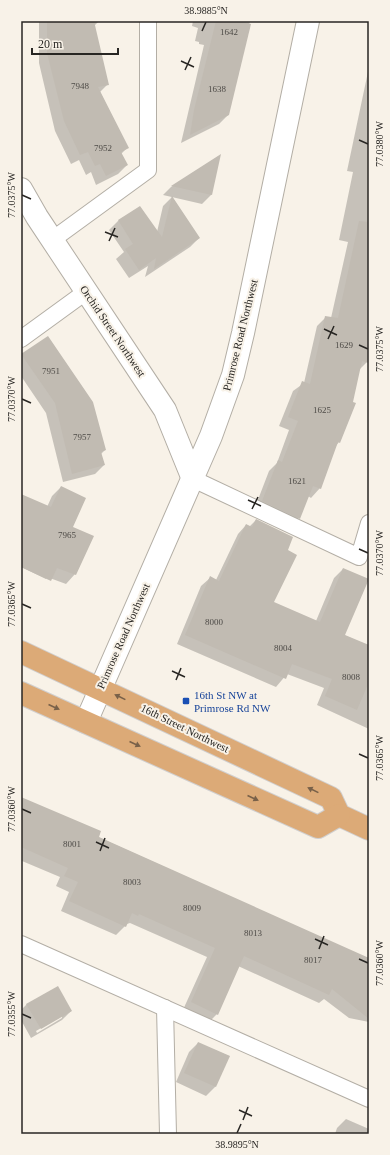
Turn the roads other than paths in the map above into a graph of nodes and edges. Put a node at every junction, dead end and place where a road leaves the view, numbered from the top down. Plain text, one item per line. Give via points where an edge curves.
1 (148, 21) edge
2 (308, 21) edge
3 (21, 189) edge
4 (52, 240) junction
5 (87, 291) junction
6 (21, 338) edge
7 (193, 479) junction
8 (369, 523) edge
9 (21, 652) edge
10 (100, 688) junction
11 (21, 693) edge
12 (86, 722) junction
13 (339, 815) junction
14 (369, 828) edge
15 (21, 944) edge
16 (164, 1008) junction
17 (369, 1099) edge
18 (168, 1134) edge

1 - 4 lane via 148,170
2 - 7 street, Primrose Road Northwest via 238,354 215,426
3 - 4 street, Orchid Street Northwest
4 - 5 street, Orchid Street Northwest
5 - 6 lane
5 - 7 street, Orchid Street Northwest via 165,410
7 - 8 lane via 359,557
7 - 10 street, Primrose Road Northwest
9 - 10 main road, 16th Street Northwest
10 - 12 street, Primrose Road Northwest
13 -> 10 main road, 16th Street Northwest via 331,798
11 -> 12 main road
12 -> 13 main road via 318,827
13 - 14 main road
15 - 16 lane
16 - 17 lane
16 - 18 lane

